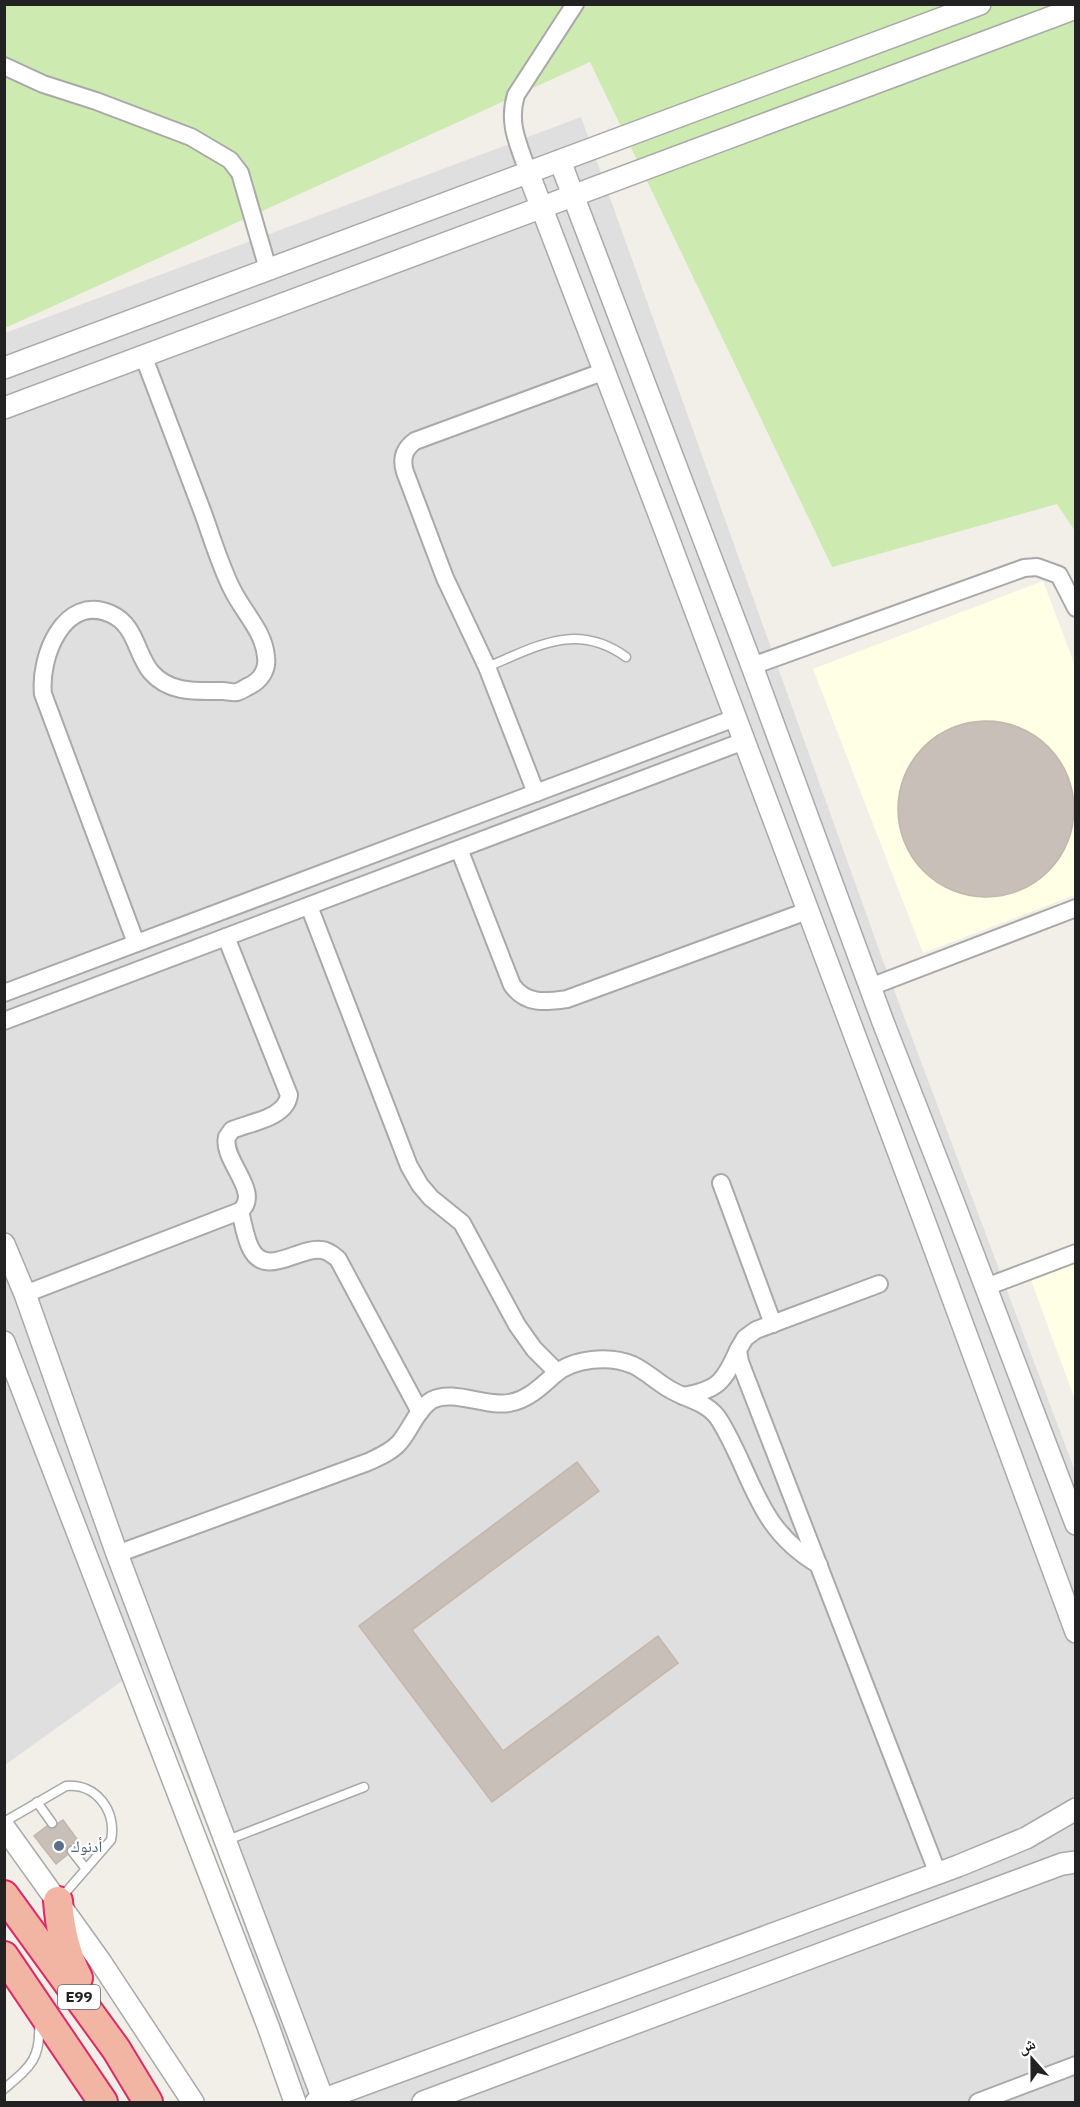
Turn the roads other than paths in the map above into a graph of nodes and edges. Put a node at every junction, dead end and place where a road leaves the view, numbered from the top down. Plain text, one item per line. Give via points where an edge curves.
1 (575, 4) edge
2 (980, 4) edge
3 (1076, 8) edge
4 (4, 66) edge
5 (560, 161) junction
6 (528, 172) junction
7 (572, 195) junction
8 (542, 207) junction
9 (268, 269) junction
10 (626, 338) junction
11 (143, 356) junction
12 (601, 362) junction
13 (4, 368) edge
14 (4, 408) edge
15 (1076, 608) edge
16 (626, 657) dead end
17 (752, 666) junction
18 (486, 667) junction
19 (735, 718) junction
20 (744, 741) junction
21 (621, 762) junction
22 (625, 786) junction
23 (536, 793) junction
24 (459, 849) junction
25 (309, 906) junction
26 (1076, 908) edge
27 (807, 911) junction
28 (226, 937) junction
29 (136, 944) junction
30 (79, 965) junction
31 (870, 987) junction
32 (4, 993) edge
33 (79, 993) junction
34 (4, 1021) edge
35 (721, 1183) dead end
36 (240, 1211) junction
37 (4, 1244) edge
38 (1076, 1254) edge
39 (975, 1260) junction
40 (940, 1264) junction
41 (879, 1284) dead end
42 (986, 1287) junction
43 (25, 1294) junction
44 (773, 1323) junction
45 (4, 1342) edge
46 (738, 1350) junction
47 (557, 1372) junction
48 (683, 1396) junction
49 (420, 1412) junction
50 (1004, 1436) junction
51 (1044, 1441) junction
52 (1076, 1524) edge
53 (117, 1554) junction
54 (819, 1565) junction
55 (1076, 1632) edge
56 (364, 1787) dead end
57 (37, 1803) junction
58 (1076, 1809) edge
59 (4, 1822) edge
60 (51, 1823) dead end
61 (4, 1827) edge
62 (225, 1841) junction
63 (72, 1851) dead end
64 (1076, 1862) edge
65 (86, 1869) junction
66 (938, 1874) junction
67 (4, 1895) edge
68 (58, 1901) junction
69 (863, 1901) junction
70 (874, 1934) junction
71 (4, 1956) edge
72 (38, 2005) junction
73 (116, 2049) junction
74 (1076, 2065) edge
75 (4, 2090) edge
76 (321, 2102) edge
77 (103, 2103) edge
78 (148, 2103) edge
79 (193, 2103) edge
80 (295, 2103) edge
81 (423, 2103) edge
82 (978, 2103) edge

1 - 6 street via 516,95 514,132
2 - 5 street
3 - 7 street
4 - 9 street via 191,137 230,160 240,173
5 - 6 street
5 - 7 street
6 - 8 street
6 - 9 street
7 - 8 street
7 - 10 street
8 - 11 street
8 - 12 street
9 - 13 street
10 - 12 street via 613,340
10 - 17 street
11 - 14 street
11 - 29 street via 232,590 262,639 267,659 263,675 237,692 186,691 159,680 121,621 95,610 65,620 49,650 43,694
12 - 18 street via 415,441 405,451 405,472 445,578
12 - 19 street
15 - 17 street via 1059,575 1037,567 1024,568
16 - 18 lane via 603,643 564,638
17 - 31 street
18 - 23 street
19 - 20 street
19 - 21 street
20 - 22 street
20 - 27 street
21 - 22 street via 627,773
21 - 23 street
22 - 24 street
23 - 29 street
24 - 25 street
24 - 27 street via 512,985 518,993 536,1001 567,999
25 - 28 street
25 - 47 street via 409,1166 432,1198 462,1223 517,1325
26 - 31 street
27 - 40 street
28 - 33 street
28 - 36 street via 289,1095 282,1110 232,1131 227,1137 227,1149 248,1195
29 - 30 street
30 - 32 street
30 - 33 street via 74,976
31 - 39 street
33 - 34 street
35 - 44 street
36 - 43 street
36 - 49 street via 250,1247 259,1258 274,1262 314,1250 331,1253 338,1259
37 - 43 street
38 - 42 street
39 - 40 street via 958,1269
39 - 42 street
40 - 50 street
41 - 44 street
42 - 51 street
43 - 53 street
44 - 46 street via 745,1338
45 - 80 street
46 - 48 street via 721,1380 708,1391
46 - 54 street
47 - 48 street via 585,1361 622,1362
47 - 49 street via 519,1401 498,1405 452,1396 431,1401
48 - 54 street via 703,1404 719,1419 753,1491 778,1532
49 - 53 street via 398,1445 368,1462
50 - 51 street via 1024,1433
50 - 55 street
51 - 52 street
53 - 62 street
54 - 66 street
56 - 62 lane
57 - 59 lane
57 - 60 lane
57 - 65 lane via 66,1786 76,1785 97,1795 111,1816 113,1830 111,1840
58 - 66 street via 1026,1838
61 - 68 street
62 - 76 street
63 - 65 lane
64 - 70 street
65 - 68 lane
66 - 69 street
67 - 73 highway, E99
68 - 73 highway via 62,1938 71,1965
68 - 79 street
69 - 70 street via 874,1916
69 - 76 street
70 - 81 street
71 - 72 highway, E99
72 - 75 lane via 40,2038 36,2056 27,2070
72 - 77 highway, E99
73 - 78 highway, E99
74 - 82 street

